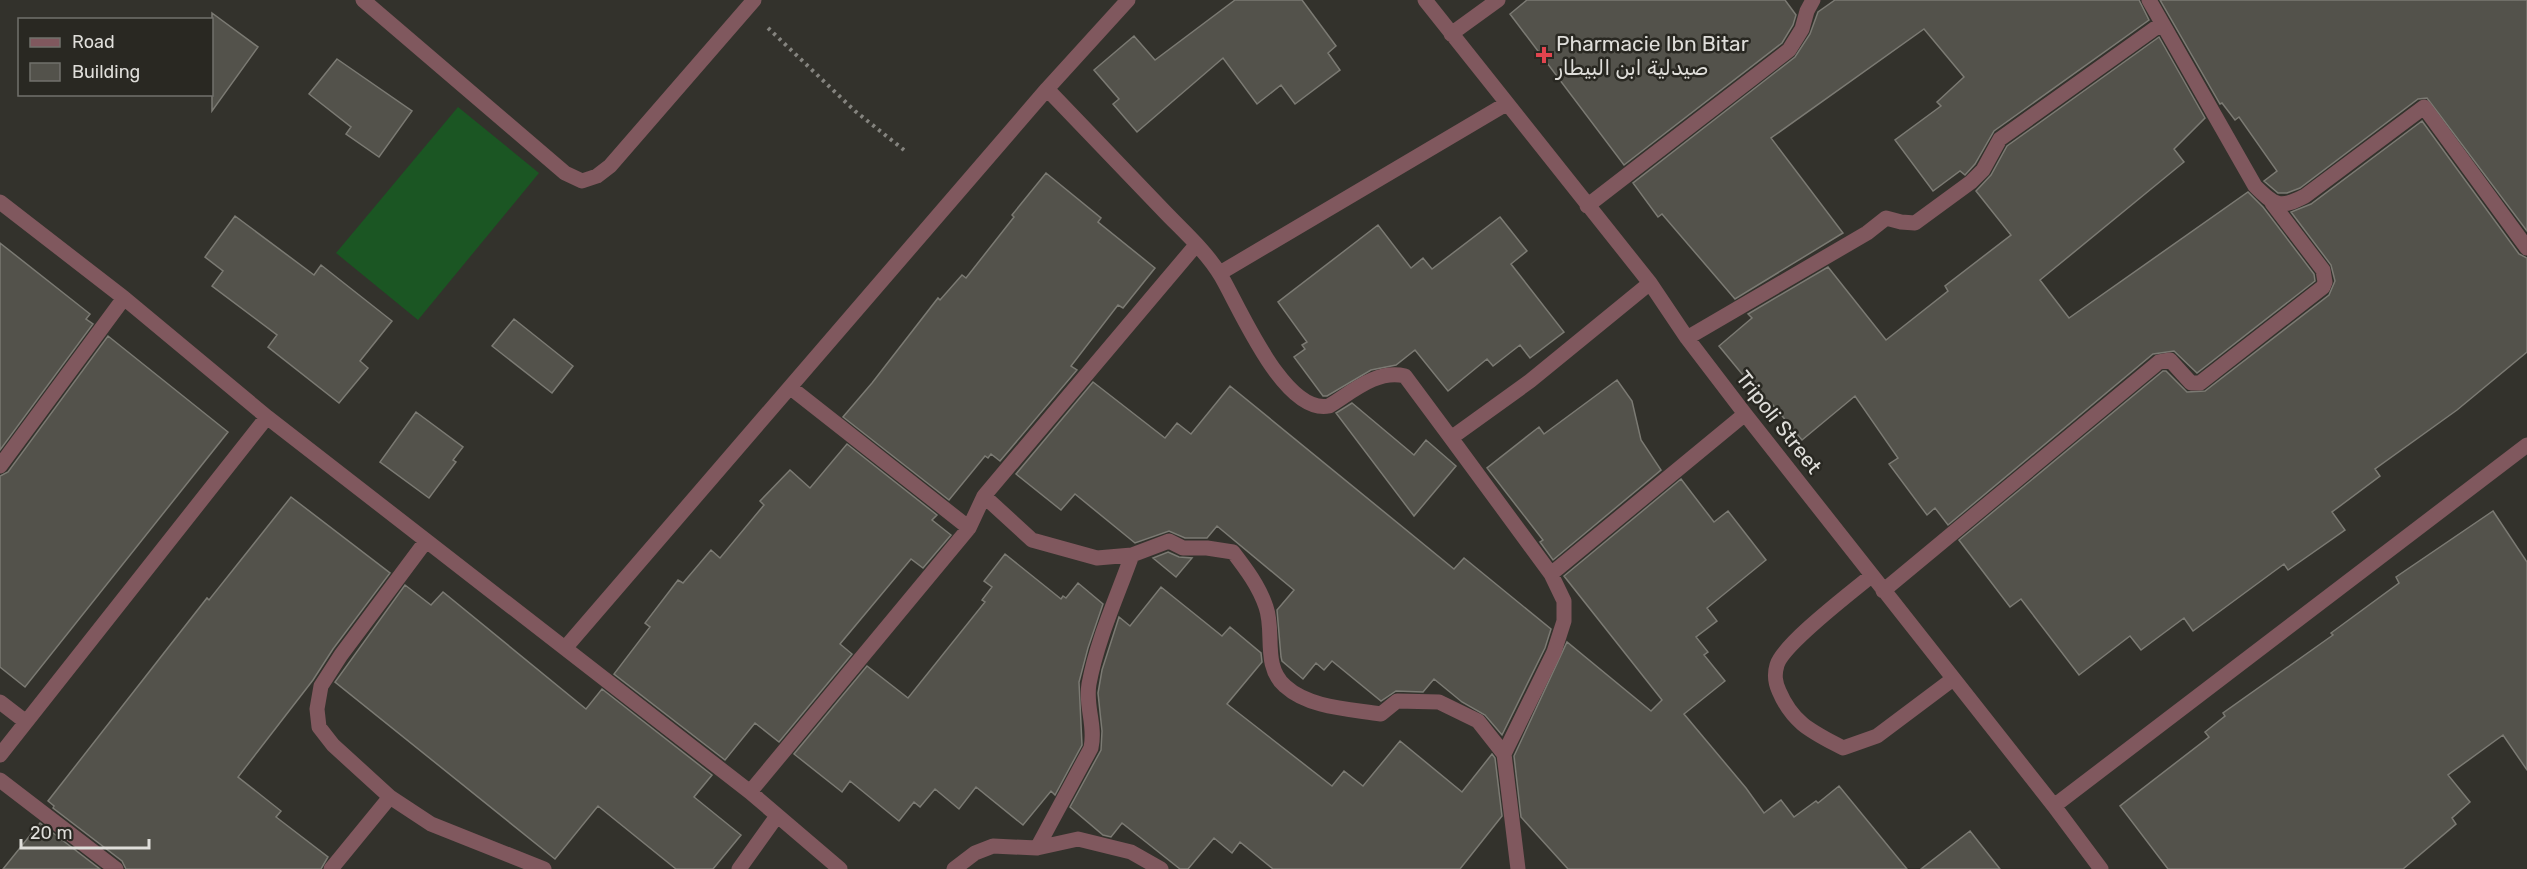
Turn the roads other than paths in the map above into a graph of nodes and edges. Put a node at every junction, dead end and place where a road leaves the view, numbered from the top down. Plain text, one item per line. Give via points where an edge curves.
1 (363, 0) edge
2 (1128, 0) edge
3 (1425, 0) edge
4 (1498, 0) edge
5 (1814, 0) edge
6 (2149, 0) edge
7 (751, 4) edge
8 (2161, 24) junction
9 (1451, 34) junction
10 (1047, 89) junction
11 (1506, 104) junction
12 (0, 202) edge
13 (2272, 203) junction
14 (1587, 206) junction
15 (1196, 245) junction
16 (2527, 248) edge
17 (1220, 273) junction
18 (1650, 283) junction
19 (124, 298) junction
20 (1687, 338) junction
21 (791, 388) junction
22 (1745, 414) junction
23 (267, 417) junction
24 (1451, 438) junction
25 (2524, 454) edge
26 (0, 466) edge
27 (984, 496) junction
28 (969, 528) junction
29 (426, 541) junction
30 (1132, 555) junction
31 (1551, 574) junction
32 (1871, 576) junction
33 (1883, 591) junction
34 (567, 647) junction
35 (1953, 679) junction
36 (0, 702) edge
37 (26, 722) junction
38 (1504, 754) junction
39 (0, 755) edge
40 (0, 780) edge
41 (750, 792) junction
42 (390, 797) junction
43 (2054, 806) junction
44 (777, 816) junction
45 (1037, 848) junction
46 (116, 869) edge
47 (331, 869) edge
48 (544, 869) edge
49 (739, 869) edge
50 (840, 869) edge
51 (954, 869) edge
52 (1161, 869) edge
53 (1518, 869) edge
54 (2101, 869) edge

1 - 7 street via 565,173 582,181 610,166
2 - 10 street
3 - 9 street, Tripoli Street
4 - 9 street
5 - 14 street via 1803,29 1789,50
6 - 8 street
8 - 13 street via 2255,186
8 - 20 street via 2000,140 1983,170 1971,182 1915,223 1886,218 1867,233
9 - 11 street, Tripoli Street
10 - 15 street
10 - 21 street
11 - 14 street, Tripoli Street
11 - 17 street
12 - 19 street
13 - 16 street via 2288,204 2305,196 2424,107
13 - 33 street via 2323,270 2323,288 2200,383 2191,383 2170,360 2159,362
14 - 18 street, Tripoli Street
15 - 17 street
15 - 27 street
17 - 24 street via 1278,378 1308,404 1329,406 1380,375 1393,373 1405,376
18 - 20 street, Tripoli Street
18 - 24 street via 1530,381
19 - 23 street
19 - 26 street
20 - 22 street, Tripoli Street
21 - 28 street
21 - 34 street
22 - 31 street
22 - 32 street, Tripoli Street
23 - 29 street
23 - 37 street
24 - 31 street
25 - 43 street
27 - 28 street
27 - 30 street via 1032,540 1097,558
28 - 41 street
29 - 34 street
29 - 42 street via 340,656 321,686 316,708 319,727 333,745
30 - 38 street via 1169,541 1182,548 1233,552 1252,577 1267,609 1270,659 1283,684 1297,694 1332,706 1381,714 1397,701 1440,702 1478,721
30 - 45 street via 1088,685 1094,733 1091,748
31 - 38 street via 1564,601 1564,621 1554,652
32 - 33 street, Tripoli Street
32 - 35 street via 1794,643 1777,663 1774,680 1787,710 1810,730 1843,748 1877,736
33 - 35 street, Tripoli Street
34 - 41 street
35 - 43 street, Tripoli Street
36 - 37 street
37 - 39 street
38 - 53 street
40 - 46 street
41 - 44 street
42 - 47 street
42 - 48 street via 431,824
43 - 54 street, Tripoli Street
44 - 49 street
44 - 50 street
45 - 51 street via 993,846 975,853
45 - 52 street via 1078,839 1131,852

